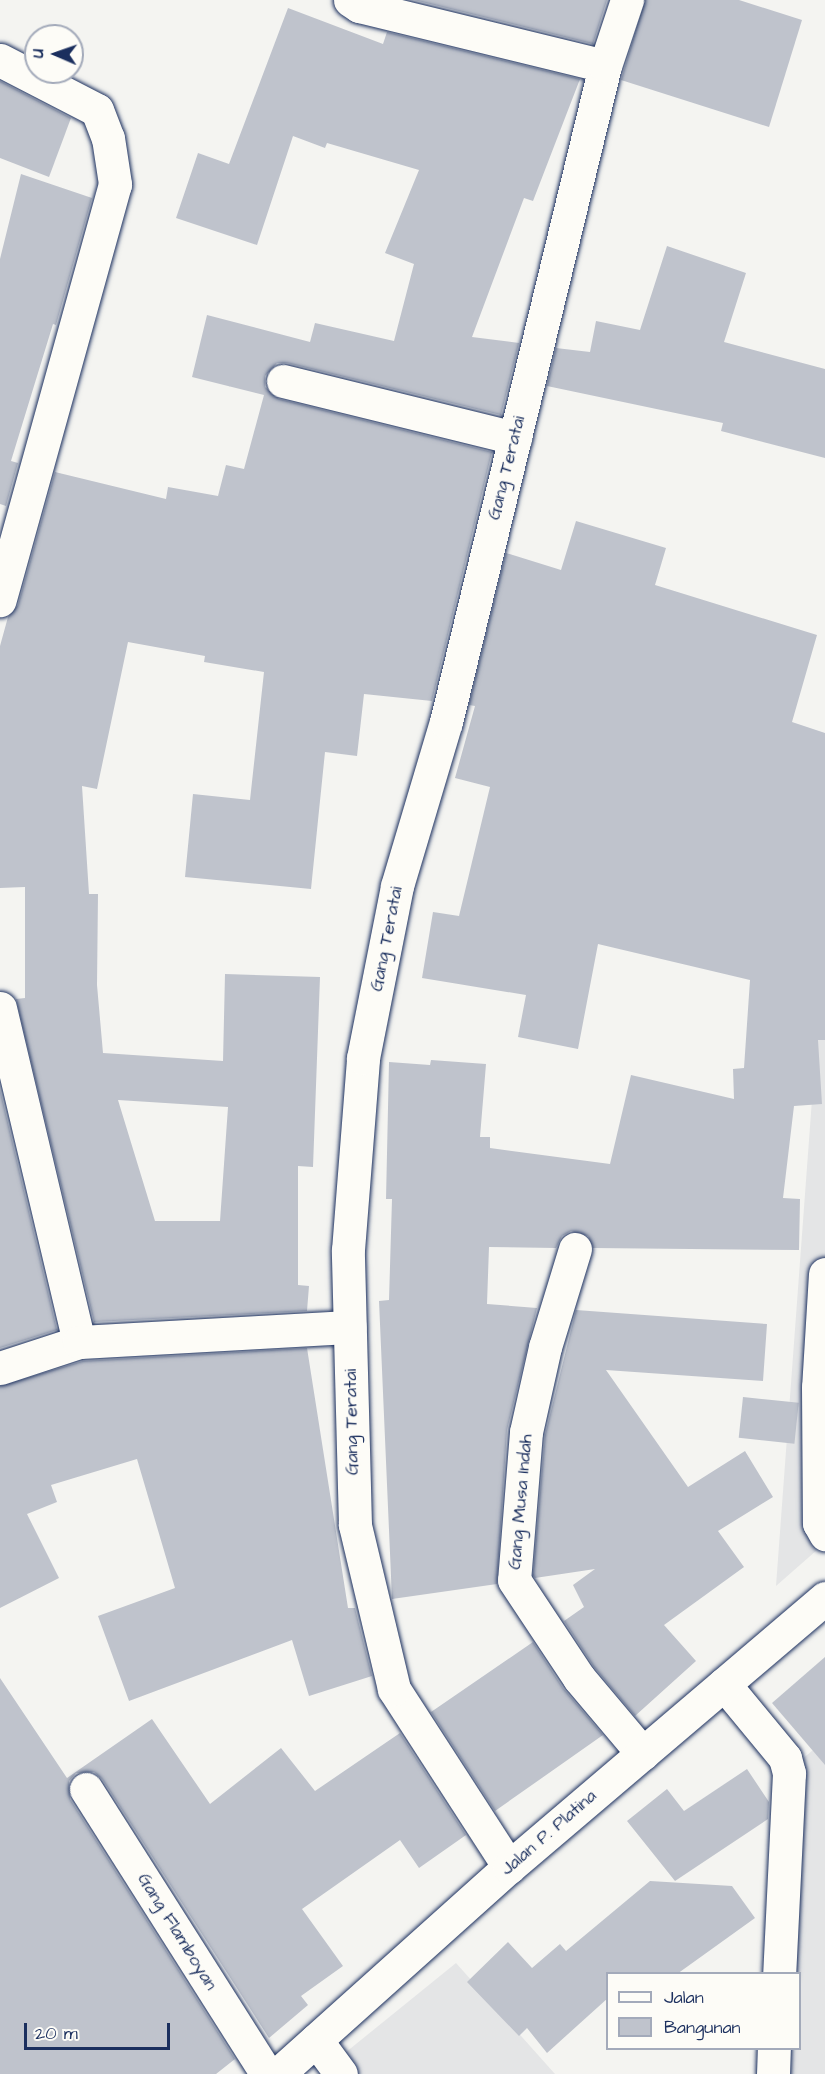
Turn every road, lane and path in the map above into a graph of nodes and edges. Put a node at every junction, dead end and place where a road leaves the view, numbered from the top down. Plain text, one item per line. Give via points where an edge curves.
1 (350, 0) edge
2 (627, 0) edge
3 (0, 60) edge
4 (605, 66) junction
5 (283, 381) dead end
6 (515, 438) junction
7 (0, 600) edge
8 (0, 1008) edge
9 (8, 1072) edge
10 (574, 1249) dead end
11 (825, 1274) edge
12 (350, 1327) junction
13 (79, 1342) junction
14 (0, 1368) edge
15 (825, 1534) edge
16 (825, 1598) edge
17 (724, 1684) junction
18 (642, 1754) junction
19 (86, 1790) dead end
20 (509, 1867) junction
21 (779, 1972) edge
22 (316, 2040) junction
23 (774, 2050) edge
24 (267, 2074) edge
25 (278, 2074) edge
26 (340, 2074) edge
27 (773, 2074) edge

1 - 4 street via 359,6
2 - 4 street, Gang Teratai
3 - 7 street via 98,110 108,138 115,184
4 - 6 street, Gang Teratai
5 - 6 street
6 - 12 street, Gang Teratai via 446,722 397,886 363,1058 348,1250
8 - 9 street
9 - 13 street
10 - 18 street, Gang Musa Indah via 545,1347 526,1432 514,1580 579,1678
11 - 15 street via 818,1421 819,1523
12 - 13 street
12 - 20 street, Gang Teratai via 355,1525 394,1689
13 - 14 street
16 - 17 street, Jalan P. Platina
17 - 18 street, Jalan P. Platina
17 - 21 street via 785,1758 789,1773
18 - 20 street, Jalan P. Platina
19 - 24 street, Gang Flamboyan
20 - 22 street, Jalan P. Platina
22 - 25 street, Jalan P. Platina
22 - 26 street
23 - 27 street

